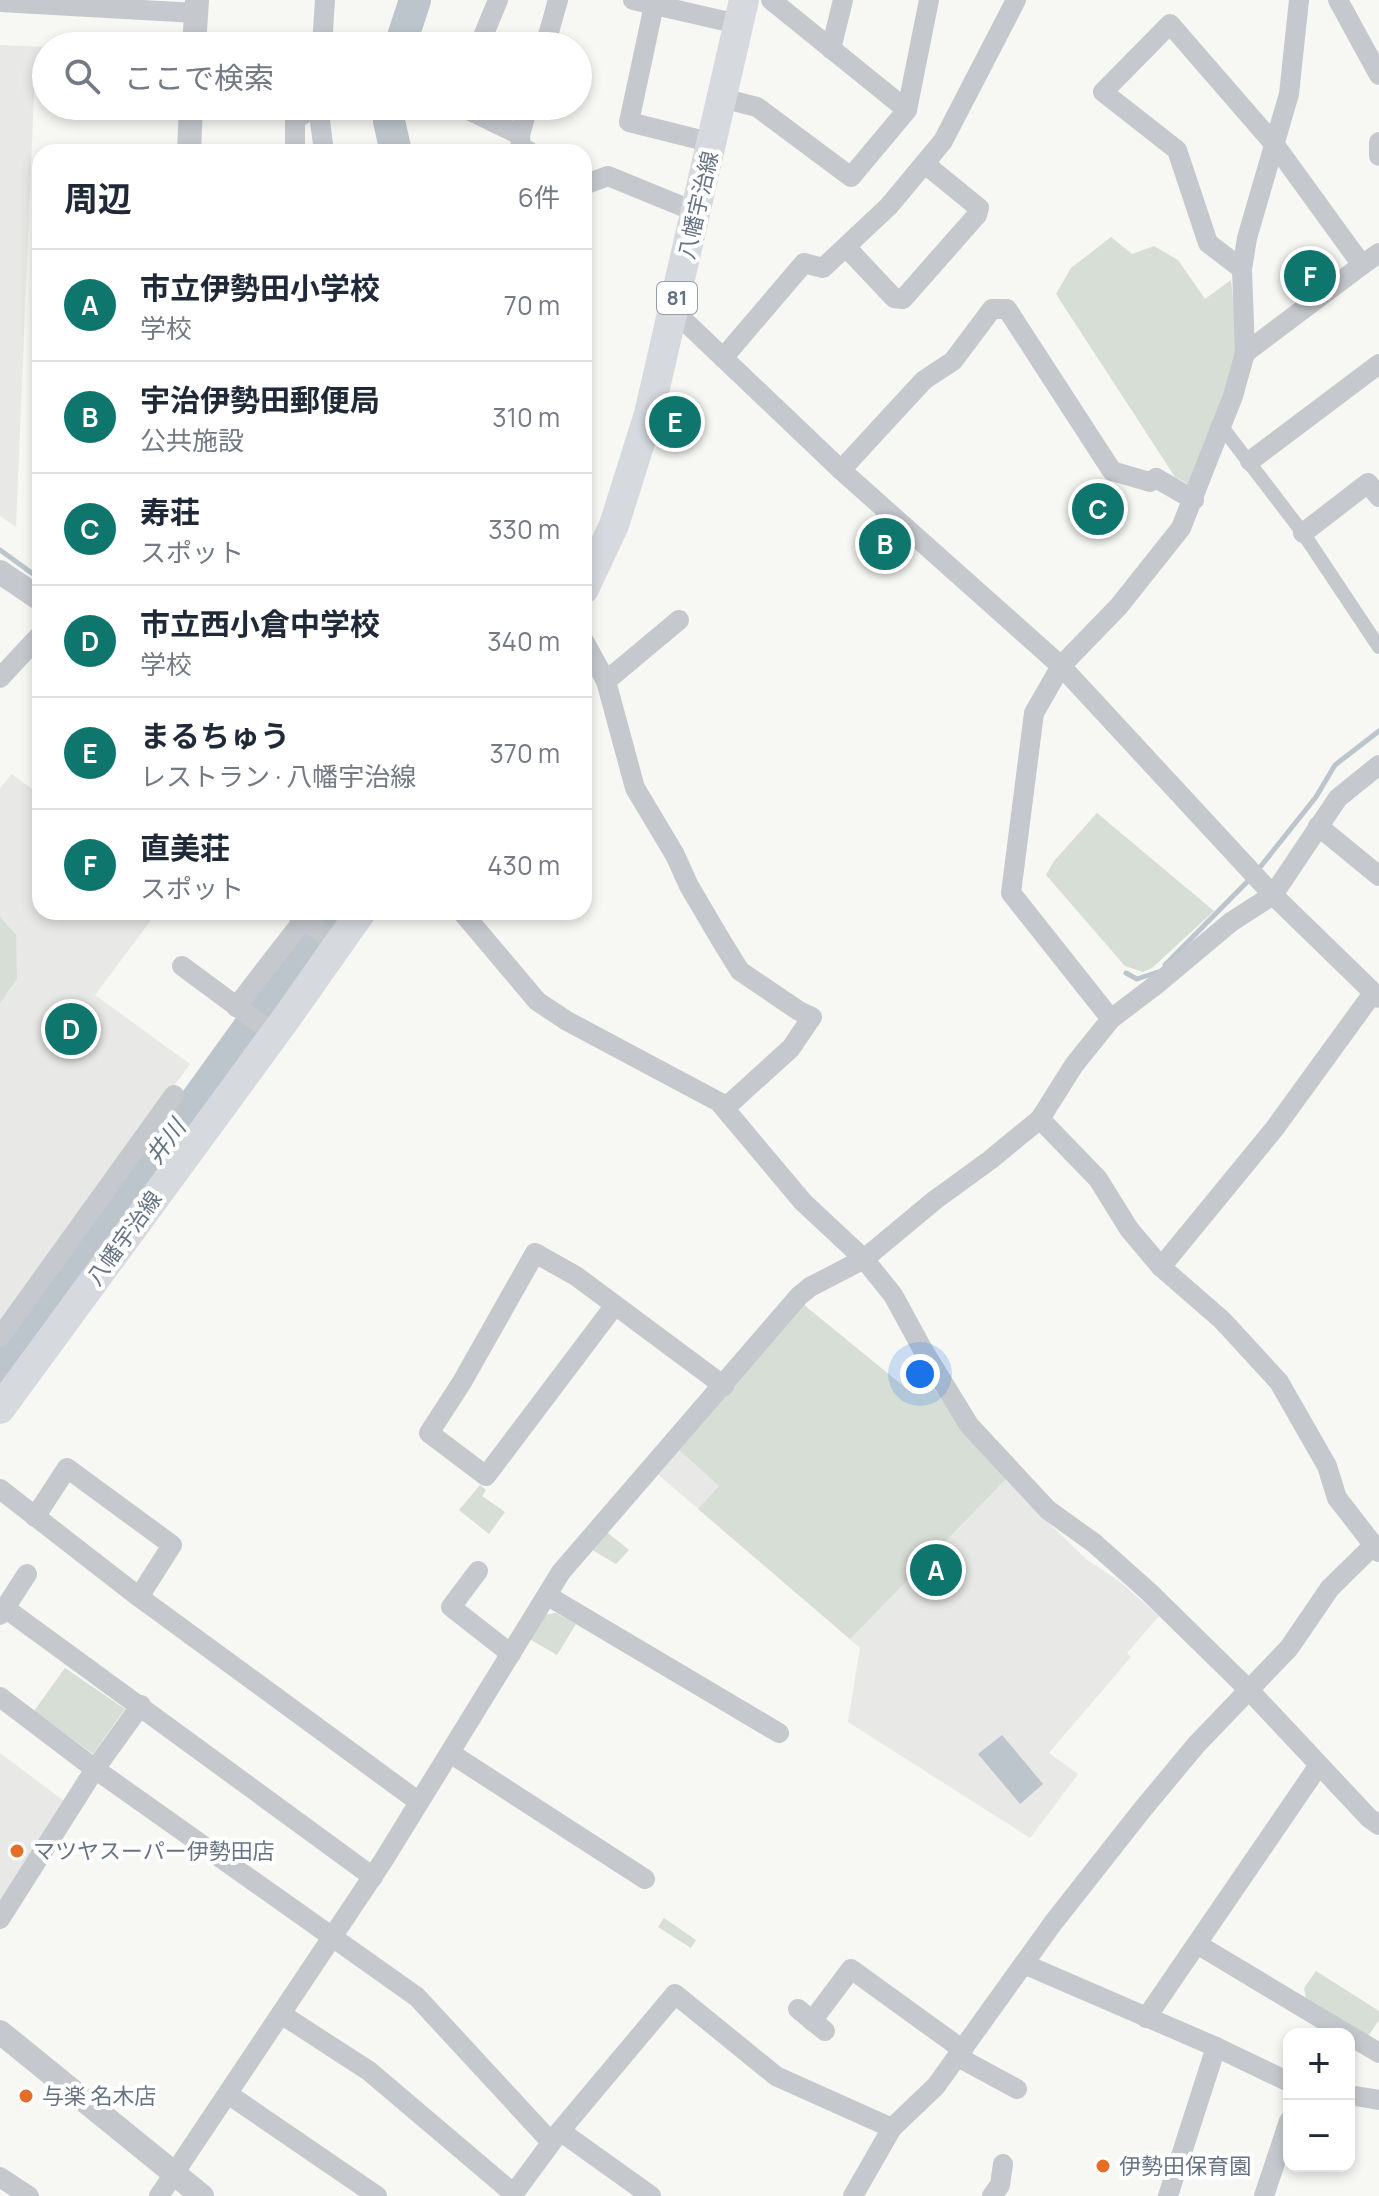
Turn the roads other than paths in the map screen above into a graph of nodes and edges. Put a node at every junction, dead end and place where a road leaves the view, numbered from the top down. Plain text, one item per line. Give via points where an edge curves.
1 (325, 0) edge
2 (498, 0) edge
3 (558, 0) edge
4 (633, 0) edge
5 (771, 0) edge
6 (843, 0) edge
7 (929, 0) edge
8 (1016, 0) edge
9 (1299, 0) edge
10 (1338, 0) edge
11 (0, 2) edge
12 (654, 5) junction
13 (196, 7) edge
14 (741, 12) edge
15 (195, 32) edge
16 (323, 32) edge
17 (485, 32) edge
18 (549, 32) edge
19 (831, 49) junction
20 (1379, 75) edge
21 (722, 98) junction
22 (907, 110) junction
23 (190, 120) edge
24 (295, 120) edge
25 (320, 120) edge
26 (485, 120) edge
27 (527, 120) edge
28 (1379, 142) edge
29 (525, 143) edge
30 (713, 143) junction
31 (189, 144) edge
32 (295, 144) edge
33 (323, 144) edge
34 (1275, 145) junction
35 (1379, 156) edge
36 (925, 164) junction
37 (592, 182) edge
38 (696, 212) junction
39 (846, 247) junction
40 (1371, 259) edge
41 (1242, 269) junction
42 (674, 311) junction
43 (1245, 353) junction
44 (723, 358) junction
45 (1379, 364) edge
46 (1222, 427) junction
47 (1250, 461) junction
48 (841, 470) junction
49 (1379, 497) edge
50 (1194, 500) junction
51 (1303, 533) junction
52 (0, 572) edge
53 (592, 572) edge
54 (32, 594) edge
55 (679, 620) dead end
56 (32, 644) edge
57 (1379, 647) edge
58 (592, 656) edge
59 (1061, 666) junction
60 (0, 678) edge
61 (606, 681) junction
62 (1376, 773) edge
63 (1318, 826) junction
64 (1379, 876) edge
65 (1273, 895) junction
66 (300, 920) edge
67 (306, 920) edge
68 (353, 920) edge
69 (477, 920) edge
70 (332, 940) junction
71 (182, 966) dead end
72 (1376, 996) edge
73 (238, 1008) junction
74 (1111, 1019) junction
75 (268, 1030) junction
76 (174, 1095) dead end
77 (725, 1108) junction
78 (1040, 1119) junction
79 (864, 1259) junction
80 (1161, 1267) junction
81 (615, 1305) junction
82 (0, 1337) edge
83 (724, 1386) junction
84 (0, 1409) edge
85 (0, 1489) edge
86 (35, 1517) junction
87 (1376, 1548) edge
88 (478, 1571) dead end
89 (27, 1574) dead end
90 (548, 1596) junction
91 (139, 1597) junction
92 (3, 1611) edge
93 (511, 1654) junction
94 (1249, 1690) junction
95 (0, 1697) edge
96 (141, 1705) junction
97 (779, 1733) dead end
98 (450, 1753) junction
99 (1319, 1765) junction
100 (95, 1769) junction
101 (419, 1802) junction
102 (1379, 1825) edge
103 (373, 1877) junction
104 (645, 1879) dead end
105 (0, 1919) edge
106 (332, 1939) junction
107 (1197, 1944) junction
108 (1024, 1964) junction
109 (281, 2014) junction
110 (1146, 2018) junction
111 (812, 2020) dead end
112 (1338, 2028) edge
113 (0, 2032) edge
114 (1355, 2038) edge
115 (1216, 2047) junction
116 (1379, 2053) edge
117 (960, 2054) junction
118 (1283, 2079) edge
119 (1017, 2089) dead end
120 (228, 2094) junction
121 (1355, 2096) edge
122 (1379, 2100) edge
123 (892, 2128) junction
124 (555, 2136) junction
125 (1283, 2139) edge
126 (1003, 2164) dead end
127 (174, 2173) junction
128 (0, 2177) edge
129 (518, 2194) edge
130 (29, 2196) edge
131 (159, 2196) edge
132 (202, 2196) edge
133 (377, 2196) edge
134 (651, 2196) edge
135 (853, 2196) edge
136 (992, 2196) edge
137 (1168, 2196) edge
138 (1264, 2196) edge

1 - 16 street
2 - 17 street
3 - 18 street
4 - 12 street
5 - 19 street
6 - 19 street
7 - 22 street
8 - 36 street via 943,141
9 - 34 street via 1289,94
10 - 20 street
11 - 13 street
12 - 14 street
12 - 30 street via 629,122
13 - 15 street
14 - 21 main road, 八幡宇治線 / 81
19 - 22 street
21 - 22 street via 757,107 851,177
21 - 30 main road, 八幡宇治線 / 81
23 - 31 street
24 - 32 street
25 - 33 street
26 - 29 street
27 - 29 street
28 - 35 street
30 - 38 main road, 八幡宇治線 / 81
34 - 40 street
34 - 41 street
34 - 41 street via 1170,24 1103,92 1177,150 1208,243
36 - 39 street
36 - 39 street via 979,208 903,299 894,298
37 - 38 street via 608,176
38 - 42 main road, 八幡宇治線 / 81
39 - 44 street via 823,268 804,263
40 - 43 street
41 - 43 street
42 - 44 street
42 - 53 main road, 八幡宇治線 / 81 via 649,414 614,525
43 - 46 street
44 - 48 street
45 - 47 street
46 - 47 street
46 - 50 street
47 - 51 street
48 - 50 street via 924,380 953,361 992,309 1007,309 1112,471 1150,482 1156,478
48 - 59 street
49 - 51 street via 1368,483
50 - 59 street via 1181,528 1149,570
51 - 57 street
52 - 54 street
55 - 61 street
56 - 60 street
58 - 61 street
59 - 65 street
59 - 74 street via 1034,713 1011,893
61 - 77 street via 635,788 722,942 740,971 812,1017 791,1048
62 - 63 street via 1338,798
63 - 64 street
63 - 65 street
65 - 72 street
65 - 74 street via 1231,922
66 - 73 street
67 - 70 street
68 - 70 main road, 八幡宇治線
69 - 77 street via 537,1001
70 - 75 main road, 八幡宇治線
71 - 73 street
72 - 80 street
73 - 75 street
74 - 78 street
75 - 84 main road, 八幡宇治線
76 - 82 street
77 - 79 street via 803,1202
78 - 79 street
78 - 80 street via 1098,1179
79 - 83 street via 799,1296
79 - 94 street via 893,1295 969,1425 1048,1510 1149,1592
80 - 87 street via 1222,1320 1279,1382 1327,1466 1337,1498
81 - 81 street via 486,1476 429,1433 535,1253
81 - 83 street
83 - 90 street via 574,1554
85 - 86 street
86 - 91 street
86 - 91 street via 67,1468 172,1545
87 - 94 street via 1330,1588 1289,1648
88 - 93 street via 451,1607
89 - 92 street
90 - 93 street
90 - 97 street
91 - 101 street
92 - 96 street
93 - 98 street
94 - 99 street
94 - 108 street via 1142,1810
95 - 100 street
96 - 100 street
96 - 103 street
98 - 101 street
98 - 104 street
99 - 102 street
99 - 107 street
100 - 105 street
100 - 106 street
101 - 103 street
103 - 106 street
106 - 109 street
106 - 124 street via 417,1997
107 - 110 street
107 - 112 street
108 - 110 street
108 - 117 street
109 - 120 street
109 - 129 street via 369,2071
110 - 115 street
111 - 117 street via 851,1969
113 - 127 street
114 - 116 street
115 - 118 street
115 - 137 street
117 - 119 street
117 - 123 street
120 - 127 street
120 - 133 street
121 - 122 street
123 - 124 street via 776,2076 675,1994
123 - 135 street
124 - 129 street
124 - 134 street
125 - 138 street
126 - 136 street
127 - 131 street
127 - 132 street
128 - 130 street

